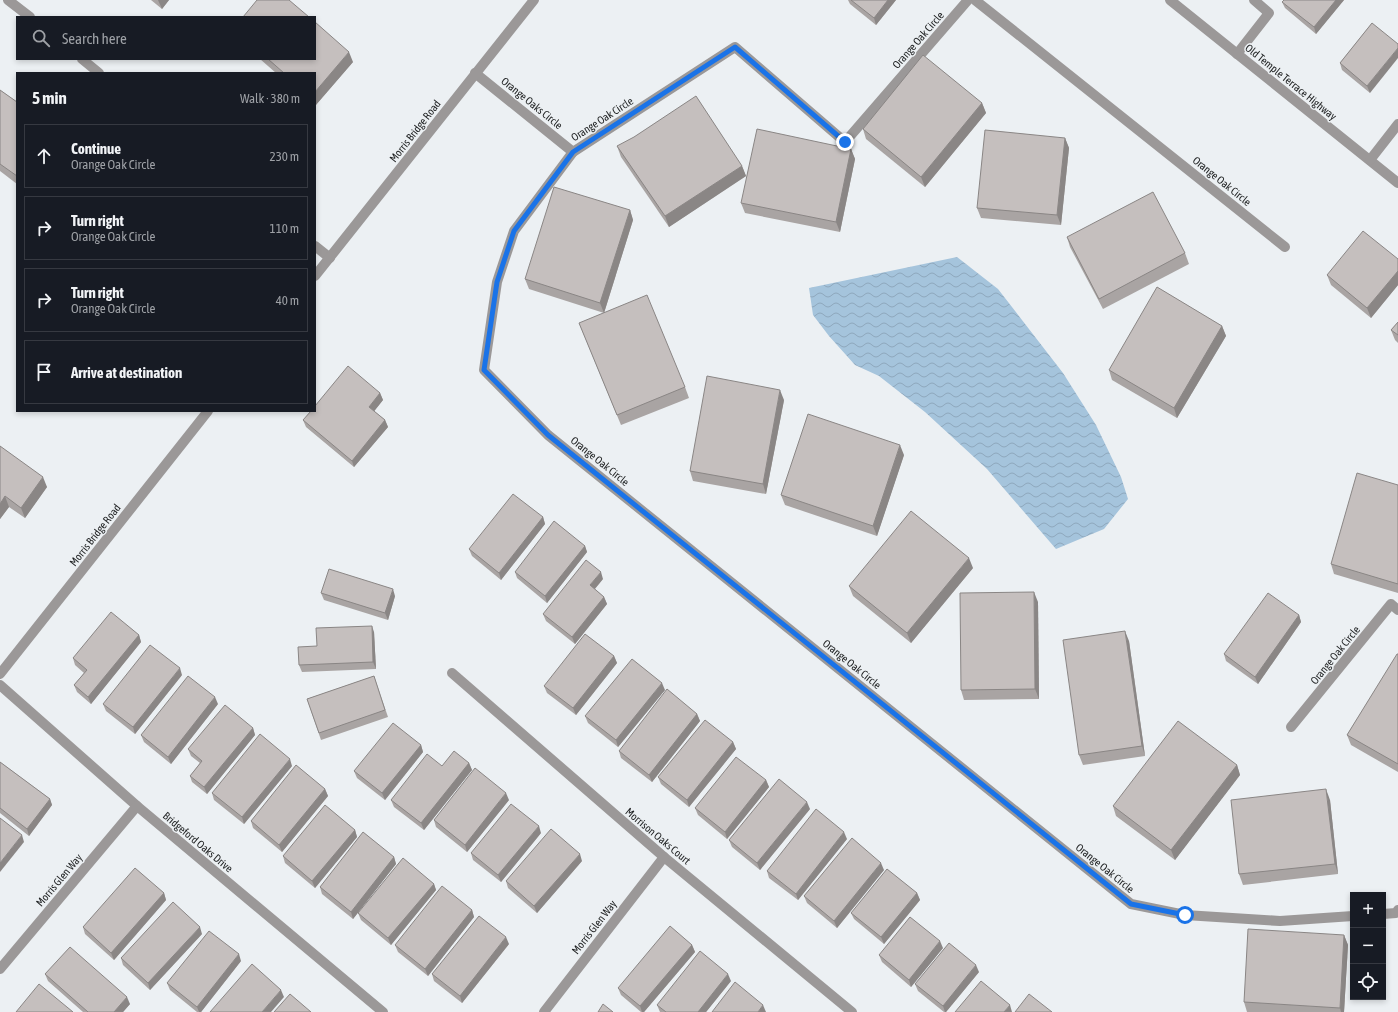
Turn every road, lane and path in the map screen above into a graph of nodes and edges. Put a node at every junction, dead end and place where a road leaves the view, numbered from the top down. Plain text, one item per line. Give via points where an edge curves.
1 (8, 0) edge
2 (534, 0) edge
3 (968, 0) edge
4 (975, 0) edge
5 (1170, 0) edge
6 (1254, 0) edge
7 (29, 16) edge
8 (1237, 54) junction
9 (83, 60) edge
10 (98, 72) edge
11 (475, 73) junction
12 (1398, 124) edge
13 (573, 152) junction
14 (1370, 160) junction
15 (1398, 183) edge
16 (316, 247) edge
17 (1285, 247) dead end
18 (330, 258) junction
19 (316, 275) edge
20 (207, 412) edge
21 (1398, 610) edge
22 (452, 673) dead end
23 (0, 674) edge
24 (0, 686) edge
25 (1291, 727) dead end
26 (137, 806) junction
27 (664, 857) junction
28 (1398, 910) edge
29 (1386, 914) edge
30 (1350, 916) edge
31 (0, 969) edge
32 (384, 1012) edge
33 (544, 1012) edge
34 (852, 1012) edge

1 - 7 street
2 - 11 street, Morris Bridge Road
3 - 13 street, Orange Oak Circle via 845,142 735,47
4 - 17 street, Orange Oak Circle
5 - 8 street, Old Temple Terrace Highway
6 - 8 street via 1269,13
8 - 14 street, Old Temple Terrace Highway
9 - 10 street
11 - 13 street, Orange Oaks Circle
11 - 18 street, Morris Bridge Road
12 - 14 street
13 - 30 street, Orange Oak Circle via 514,231 497,282 484,370 548,435 1131,904 1185,915 1272,920
14 - 15 street, Old Temple Terrace Highway
16 - 18 street
18 - 19 street, Morris Bridge Road
20 - 23 street, Morris Bridge Road
21 - 25 street, Orange Oak Circle via 1391,604
22 - 27 street, Morrison Oaks Court
24 - 26 street, Bridgeford Oaks Drive
26 - 31 street, Morris Glen Way
26 - 32 street, Bridgeford Oaks Drive
27 - 33 street, Morris Glen Way
27 - 34 street, Morrison Oaks Court
28 - 29 street via 1396,914

